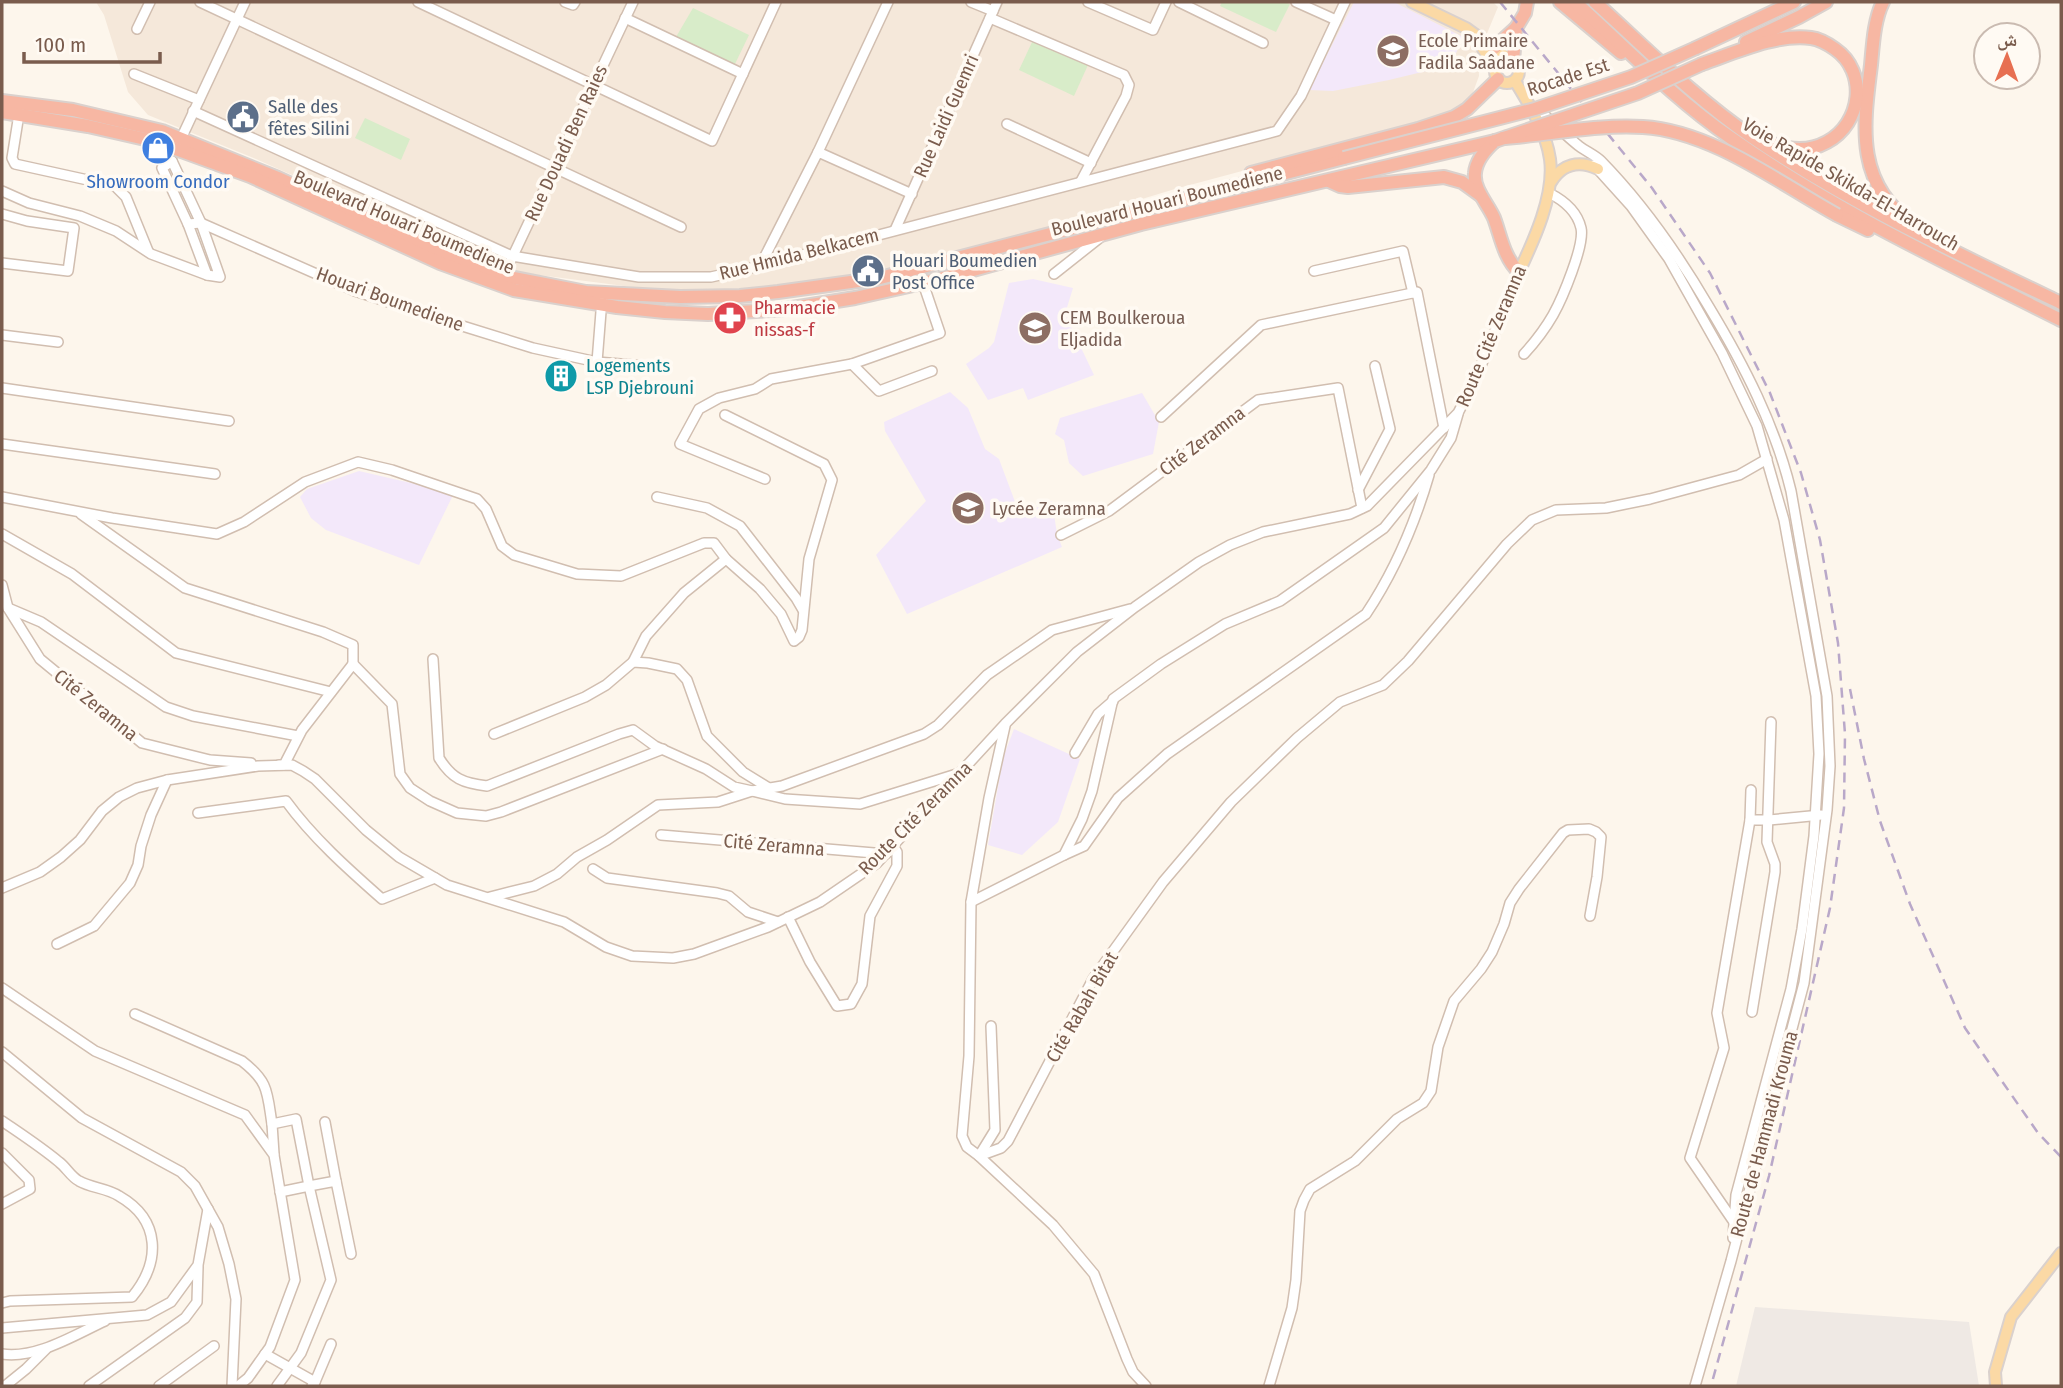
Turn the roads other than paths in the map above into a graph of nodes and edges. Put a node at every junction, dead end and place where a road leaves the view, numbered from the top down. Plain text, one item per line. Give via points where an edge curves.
1 (150, 2) edge
2 (200, 2) edge
3 (245, 2) edge
4 (418, 2) edge
5 (565, 2) edge
6 (575, 2) edge
7 (633, 2) edge
8 (776, 2) edge
9 (888, 2) edge
10 (971, 2) edge
11 (997, 2) edge
12 (1088, 2) edge
13 (1166, 2) edge
14 (1179, 2) edge
15 (1296, 2) edge
16 (1345, 2) edge
17 (1412, 2) edge
18 (1527, 2) edge
19 (1560, 2) edge
20 (1575, 2) edge
21 (1595, 2) edge
22 (1606, 2) edge
23 (1780, 2) edge
24 (1794, 2) edge
25 (1826, 2) edge
26 (1884, 2) edge
27 (437, 6) edge
28 (1769, 14) junction
29 (992, 15) junction
30 (625, 18) junction
31 (237, 19) junction
32 (1336, 20) junction
33 (1517, 28) junction
34 (137, 29) dead end
35 (1474, 33) junction
36 (1631, 34) junction
37 (1263, 43) dead end
38 (1494, 48) junction
39 (1511, 59) junction
40 (1702, 64) junction
41 (134, 74) dead end
42 (743, 74) junction
43 (1496, 74) junction
44 (1515, 80) junction
45 (593, 85) junction
46 (1674, 94) junction
47 (1526, 98) junction
48 (2, 100) edge
49 (199, 100) junction
50 (193, 111) junction
51 (2, 112) edge
52 (19, 114) junction
53 (1007, 124) dead end
54 (1750, 136) junction
55 (1499, 139) junction
56 (1581, 148) junction
57 (176, 150) junction
58 (818, 152) junction
59 (1344, 158) joint
60 (1091, 163) junction
61 (555, 167) junction
62 (1598, 169) junction
63 (1081, 181) junction
64 (1329, 181) junction
65 (1550, 187) junction
66 (2, 191) edge
67 (912, 194) junction
68 (1480, 195) junction
69 (2, 214) edge
70 (1116, 216) junction
71 (201, 223) junction
72 (188, 224) junction
73 (681, 227) dead end
74 (895, 230) junction
75 (1105, 233) junction
76 (149, 252) junction
77 (1956, 253) junction
78 (512, 256) junction
79 (1940, 260) junction
80 (2, 263) edge
81 (760, 266) junction
82 (1314, 271) dead end
83 (1518, 272) junction
84 (1054, 274) dead end
85 (207, 275) junction
86 (501, 280) junction
87 (923, 283) junction
88 (1413, 293) junction
89 (602, 299) junction
90 (2061, 303) edge
91 (2061, 320) edge
92 (2, 335) edge
93 (58, 342) dead end
94 (1524, 354) dead end
95 (597, 362) junction
96 (852, 364) junction
97 (1375, 366) dead end
98 (656, 367) dead end
99 (932, 371) dead end
100 (2, 388) edge
101 (1458, 413) junction
102 (724, 415) dead end
103 (1161, 417) dead end
104 (229, 421) dead end
105 (1444, 428) junction
106 (2, 444) edge
107 (1767, 459) junction
108 (1431, 470) junction
109 (215, 474) dead end
110 (765, 480) dead end
111 (1358, 490) junction
112 (2, 497) edge
113 (657, 498) dead end
114 (1362, 508) junction
115 (76, 510) junction
116 (2, 534) edge
117 (1061, 535) dead end
118 (726, 559) junction
119 (2, 585) edge
120 (1135, 607) junction
121 (8, 608) junction
122 (804, 612) junction
123 (433, 659) dead end
124 (633, 662) junction
125 (353, 664) junction
126 (331, 692) junction
127 (1113, 701) junction
128 (1771, 722) dead end
129 (1005, 724) junction
130 (494, 734) dead end
131 (298, 736) junction
132 (663, 749) junction
133 (1076, 753) dead end
134 (284, 765) junction
135 (962, 773) junction
136 (167, 780) junction
137 (769, 789) junction
138 (1751, 790) dead end
139 (752, 791) junction
140 (198, 813) dead end
141 (1815, 814) junction
142 (1826, 815) junction
143 (1750, 820) junction
144 (1769, 820) junction
145 (662, 835) dead end
146 (893, 846) junction
147 (886, 854) junction
148 (1063, 855) junction
149 (593, 869) dead end
150 (435, 878) junction
151 (2, 888) edge
152 (489, 898) junction
153 (971, 902) junction
154 (1590, 916) dead end
155 (789, 917) junction
156 (778, 922) junction
157 (57, 944) dead end
158 (2, 988) edge
159 (1752, 1012) dead end
160 (135, 1014) dead end
161 (991, 1026) dead end
162 (2, 1052) edge
163 (2, 1121) edge
164 (325, 1122) dead end
165 (272, 1124) junction
166 (2, 1153) edge
167 (274, 1155) junction
168 (979, 1156) junction
169 (336, 1181) junction
170 (309, 1186) junction
171 (280, 1192) junction
172 (2, 1204) edge
173 (208, 1209) junction
174 (1734, 1222) junction
175 (2061, 1253) edge
176 (351, 1254) dead end
177 (1731, 1261) junction
178 (198, 1265) junction
179 (2, 1303) edge
180 (113, 1318) junction
181 (2, 1328) edge
182 (331, 1344) dead end
183 (214, 1346) dead end
184 (47, 1348) junction
185 (2, 1354) edge
186 (265, 1354) junction
187 (290, 1368) junction
188 (314, 1384) edge
189 (5, 1386) edge
190 (89, 1386) edge
191 (159, 1386) edge
192 (235, 1386) edge
193 (278, 1386) edge
194 (1146, 1386) edge
195 (1269, 1386) edge
196 (1695, 1386) edge
197 (1996, 1386) edge

1 - 34 street
2 - 31 street
3 - 31 street
4 - 27 street
5 - 6 street
7 - 30 street, Rue Douadi Ben Raies
8 - 42 street
9 - 58 street
10 - 29 street
11 - 29 street, Rue Laidi Guemri
12 - 13 street via 1153,30
14 - 37 street
15 - 32 street
16 - 32 street, Rue Hmida Belkacem
17 - 35 main road
18 - 33 highway
19 - 46 highway
20 - 46 highway, Voie Rapide Skikda-El-Harrouch
21 - 36 highway, Voie Rapide Skikda-El-Harrouch
22 - 36 highway
23 - 28 highway
24 - 28 highway, Rocade Est
25 - 40 highway, Rocade Est
26 - 77 highway via 1875,30 1868,92 1865,141 1870,170 1897,211
27 - 45 street
28 - 59 highway, Rocade Est, bridge via 1631,77 1535,109
29 - 60 street via 1124,75 1129,85 1126,96
29 - 67 street, Rue Laidi Guemri
30 - 42 street
30 - 45 street, Rue Douadi Ben Raies
31 - 49 street
31 - 61 street
32 - 63 street, Rue Hmida Belkacem via 1301,96 1277,131
33 - 38 highway
33 - 39 highway
35 - 38 main road
35 - 43 main road
36 - 54 highway, Voie Rapide Skikda-El-Harrouch
38 - 39 main road
39 - 43 main road via 1502,60
39 - 44 main road via 1520,70
40 - 54 highway via 1787,37 1813,38 1844,55 1853,67 1857,84 1852,114 1841,132 1826,143 1794,149
40 - 55 highway, Rocade Est, bridge via 1638,93
41 - 49 street
42 - 45 street via 712,141
43 - 44 main road via 1504,83
43 - 70 highway via 1467,109 1454,117 1130,204
44 - 47 main road, Route Cité Zeramna
45 - 61 street, Rue Douadi Ben Raies
46 - 79 highway, Voie Rapide Skikda-El-Harrouch via 1771,165
47 - 56 street
47 - 65 main road, Route Cité Zeramna via 1549,150
48 - 57 highway, Boulevard Houari Boumediene via 73,110 162,131
49 - 50 street
50 - 57 street
50 - 78 street, Rue Hmida Belkacem
51 - 52 highway, Boulevard Houari Boumediene
52 - 57 highway, Boulevard Houari Boumediene via 154,141
52 - 76 street via 15,164 115,186 126,197
53 - 60 street
54 - 77 highway, Voie Rapide Skikda-El-Harrouch via 1856,201
55 - 64 highway, Boulevard Houari Boumediene
55 - 68 highway via 1479,159 1474,174
55 - 79 highway, bridge via 1619,127 1667,130 1725,151 1837,215
56 - 62 street, Route de Hammadi Krouma
56 - 142 street, Route de Hammadi Krouma via 1623,184 1666,239 1734,349 1768,418 1791,491 1827,696 1830,766
57 - 71 street
57 - 72 street via 162,168
57 - 86 highway, Boulevard Houari Boumediene via 250,176 440,263
58 - 67 street
58 - 81 street
59 - 70 highway, Boulevard Houari Boumediene
60 - 63 street
61 - 73 street
61 - 78 street, Rue Douadi Ben Raies
62 - 65 main road via 1568,166 1555,175
62 - 107 street, Route de Hammadi Krouma via 1646,226 1689,292 1746,400
63 - 74 street, Rue Hmida Belkacem
64 - 68 highway via 1348,187 1444,177 1462,182
64 - 75 highway, Boulevard Houari Boumediene
65 - 83 main road, Route Cité Zeramna
65 - 94 street via 1571,208 1581,228 1581,240 1555,313
66 - 76 street via 80,216
67 - 74 street, Rue Laidi Guemri
68 - 83 highway
69 - 80 street via 74,228 68,271
70 - 89 highway, Boulevard Houari Boumediene via 917,270 851,283 740,296
71 - 72 street, Houari Boumediene
71 - 85 street via 220,276
71 - 95 street, Houari Boumediene via 355,291 533,348
72 - 85 street
74 - 81 street, Rue Hmida Belkacem
75 - 84 street
75 - 87 highway, Boulevard Houari Boumediene
76 - 85 street
77 - 90 highway, Voie Rapide Skikda-El-Harrouch
78 - 81 street, Rue Hmida Belkacem via 639,277 711,276
78 - 86 street, Rue Douadi Ben Raies
79 - 91 highway, Voie Rapide Skikda-El-Harrouch
82 - 88 street via 1403,251
83 - 101 street, Route Cité Zeramna
86 - 89 highway, Boulevard Houari Boumediene via 514,290
87 - 89 highway, Boulevard Houari Boumediene via 824,304 750,312 665,312
87 - 96 street via 940,333
88 - 103 street via 1261,325
88 - 105 street via 1417,292
89 - 95 street
92 - 93 street
95 - 98 street, Houari Boumediene
96 - 99 street via 879,391
96 - 110 street via 771,379 699,409 680,444
97 - 111 street via 1390,429
100 - 104 street
101 - 105 street, Route Cité Zeramna
101 - 108 street via 1451,438
102 - 122 street via 824,464 832,480 809,559
105 - 114 street, Route Cité Zeramna
106 - 109 street
107 - 141 street, Route de Hammadi Krouma via 1784,520 1816,696
107 - 168 street, Cité Rabah Bitat via 1739,475 1650,499 1606,508 1556,510 1532,520 1383,685 1340,702 1224,810 1163,882 1093,979 1008,1141
108 - 127 street via 1384,528 1280,601 1225,624
108 - 148 street via 1414,520 1366,614 1167,754 1118,799 1084,846
111 - 114 street, Cité Zeramna
111 - 117 street, Cité Zeramna via 1338,388 1258,400 1109,511
112 - 115 street
113 - 122 street via 707,508 740,526
114 - 120 street, Route Cité Zeramna via 1263,532 1230,545
115 - 118 street via 217,534 305,482 358,462 477,499 502,546 514,555 558,569 621,576 704,543 714,543
115 - 125 street via 185,588 353,645
116 - 126 street via 72,574 176,653
118 - 122 street via 760,589 793,641 802,630
118 - 124 street via 684,593 646,636
119 - 121 street, Cité Zeramna
120 - 129 street, Route Cité Zeramna via 1077,652
120 - 137 street via 1052,630 987,675 938,726 924,734
121 - 131 street via 41,622 166,707
121 - 134 street, Cité Zeramna via 40,659 142,743 210,760
123 - 132 street via 439,758 459,780 487,786 633,730
124 - 130 street via 585,697
124 - 137 street via 677,669 687,680 707,736 743,772
125 - 126 street
125 - 132 street via 392,704 400,774 410,788 457,813 486,816 501,812
126 - 131 street
127 - 133 street via 1098,713
127 - 148 street via 1082,819
128 - 144 street
129 - 135 street, Route Cité Zeramna
129 - 153 street
131 - 134 street
132 - 139 street via 734,787
134 - 136 street
134 - 150 street, Route Cité Zeramna via 303,771 399,858
135 - 139 street via 860,804 785,799
135 - 146 street, Route Cité Zeramna
136 - 151 street via 119,797 61,857 40,872
136 - 157 street via 130,883 94,926
137 - 139 street
138 - 143 street
139 - 152 street via 718,802 658,805 557,874 534,886
140 - 150 street via 286,801 303,825 382,899
141 - 142 street
141 - 144 street
141 - 174 street, Route de Hammadi Krouma via 1791,989 1736,1195
142 - 177 street, Route de Hammadi Krouma via 1804,983
143 - 144 street
143 - 174 street via 1717,1013 1724,1048 1690,1158
144 - 159 street via 1768,842 1775,872
145 - 147 street, Cité Zeramna
146 - 147 street, Route Cité Zeramna
146 - 155 street via 897,866 870,916 862,984 851,1004 837,1006
147 - 155 street, Route Cité Zeramna via 839,891
148 - 153 street
149 - 156 street via 607,878 717,893 748,912
150 - 152 street, Route Cité Zeramna
152 - 156 street, Route Cité Zeramna via 565,922 632,957 694,954
153 - 168 street via 969,1056 962,1136
154 - 195 street via 1601,837 1596,831 1575,828 1563,833 1519,889 1492,952 1454,1001 1438,1047 1431,1091 1423,1103 1397,1119 1355,1161 1310,1189 1299,1223 1292,1308
155 - 156 street, Route Cité Zeramna
158 - 167 street via 95,1051 245,1115
160 - 165 street via 257,1072 266,1087
161 - 168 street via 995,1130
162 - 173 street via 82,1118 181,1172 195,1185
163 - 179 street via 78,1181 119,1195 142,1213 151,1232 152,1253 143,1283 132,1297
164 - 169 street
165 - 167 street
165 - 170 street via 296,1119
166 - 172 street via 29,1180 30,1189
167 - 171 street
168 - 194 street via 1053,1224 1094,1274 1133,1372
169 - 170 street
169 - 176 street
170 - 171 street
170 - 187 street via 331,1280 301,1353
171 - 186 street via 295,1280
173 - 178 street
173 - 192 street via 218,1227 236,1299
174 - 177 street, Route de Hammadi Krouma
175 - 197 main road via 2011,1317 1995,1372
177 - 196 street
178 - 180 street via 172,1302 147,1315
178 - 190 street via 197,1302 185,1318
180 - 181 street
180 - 184 street
182 - 188 street
183 - 191 street
184 - 185 street
184 - 189 street
186 - 187 street
186 - 192 street via 248,1378
187 - 188 street
187 - 193 street

